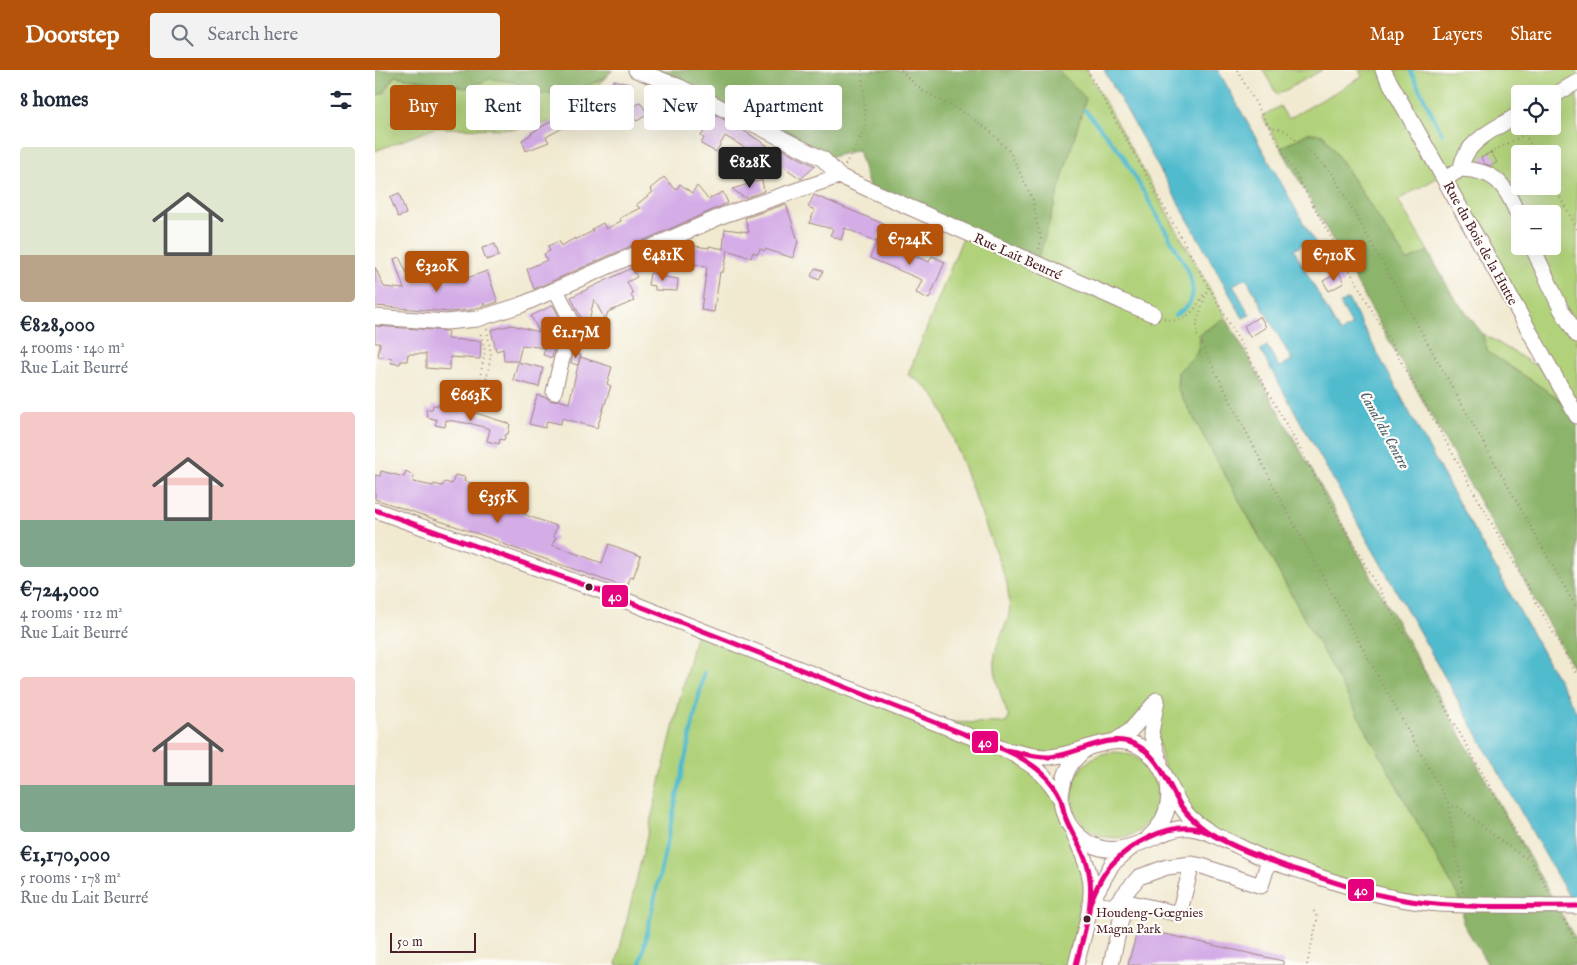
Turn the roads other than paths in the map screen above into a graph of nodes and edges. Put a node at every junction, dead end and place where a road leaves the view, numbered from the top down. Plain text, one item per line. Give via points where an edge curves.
1 (636, 70) edge
2 (1383, 70) edge
3 (1577, 82) edge
4 (1561, 91) edge
5 (1511, 119) edge
6 (1461, 169) junction
7 (839, 176) junction
8 (1445, 179) junction
9 (1513, 205) edge
10 (1537, 255) edge
11 (556, 290) junction
12 (1153, 314) road end
13 (375, 317) edge
14 (1577, 335) edge
15 (554, 392) dead end
16 (1577, 416) edge
17 (375, 510) edge
18 (1115, 741) junction
19 (1087, 748) junction
20 (1005, 750) junction
21 (1165, 774) junction
22 (1061, 798) junction
23 (1071, 828) junction
24 (1219, 838) junction
25 (1138, 844) junction
26 (1269, 860) junction
27 (1192, 864) junction
28 (1122, 900) junction
29 (1090, 903) junction
30 (1577, 906) edge
31 (1076, 965) edge
32 (1111, 965) edge

1 - 7 street via 680,87 823,159
2 - 8 street, Rue du Bois de la Hutte
3 - 4 street
5 - 6 street via 1474,144 1464,157
6 - 8 street
6 - 9 street via 1480,170 1500,182
7 - 11 street via 724,215
7 - 12 street, Rue Lait Beurré
8 - 16 street, Rue du Bois de la Hutte
10 - 14 street via 1561,309
11 - 13 street via 481,318 446,322
11 - 15 street via 571,320
17 - 20 street via 623,600
18 - 19 street
18 - 21 street via 1133,744 1149,753
18 - 21 street via 1130,731 1157,700 1151,733
19 - 20 street via 1049,757
19 - 22 street via 1076,757 1064,775
20 - 22 street via 1035,767 1051,782
21 - 24 street via 1185,812
21 - 25 street via 1169,793 1164,819 1156,831
22 - 23 street via 1065,818
23 - 25 street via 1090,844 1101,848 1116,850
23 - 29 street via 1091,878
24 - 25 street via 1191,828 1173,830
24 - 26 street
25 - 29 street via 1112,864
26 - 27 street via 1261,886
26 - 30 street, bridge via 1350,888 1429,903
27 - 28 street via 1167,867 1139,877
27 - 28 street via 1179,914
28 - 29 street via 1113,907
28 - 32 street
29 - 31 street

